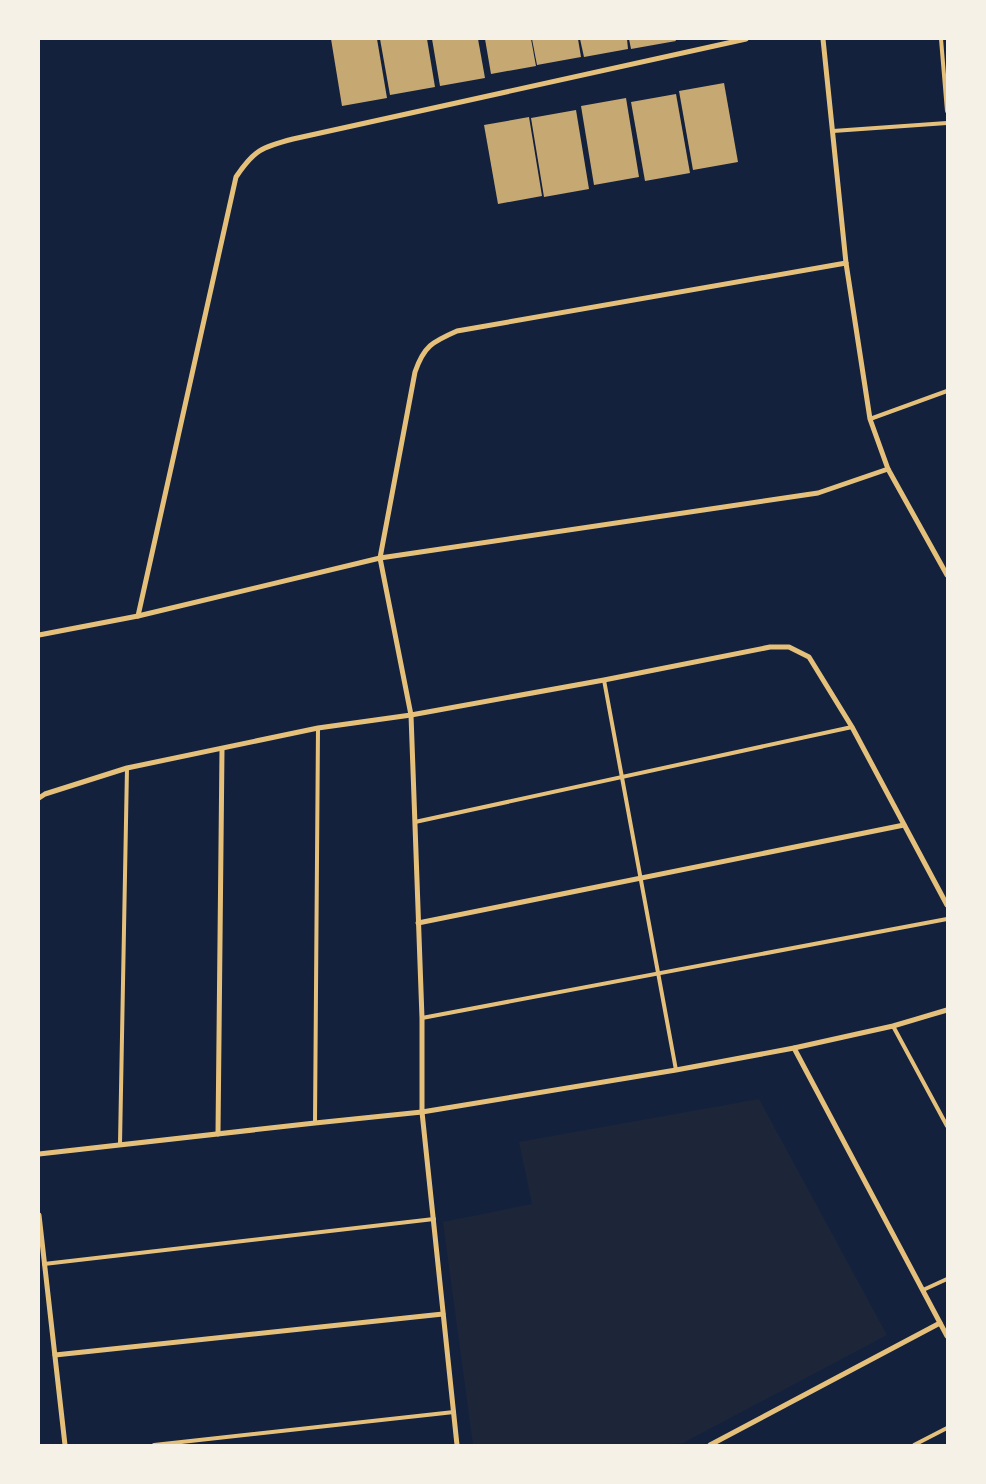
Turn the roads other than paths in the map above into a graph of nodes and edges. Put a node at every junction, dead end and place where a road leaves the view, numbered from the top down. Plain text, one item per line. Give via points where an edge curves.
1 (746, 39) edge
2 (823, 39) edge
3 (941, 39) edge
4 (947, 111) edge
5 (947, 123) edge
6 (833, 131) junction
7 (846, 263) junction
8 (947, 391) edge
9 (870, 419) junction
10 (888, 469) junction
11 (380, 558) junction
12 (947, 575) edge
13 (138, 616) junction
14 (39, 635) edge
15 (604, 680) junction
16 (411, 716) junction
17 (852, 727) junction
18 (318, 728) junction
19 (222, 749) junction
20 (127, 768) junction
21 (622, 777) junction
22 (39, 798) edge
23 (415, 822) junction
24 (904, 825) junction
25 (640, 878) junction
26 (947, 905) edge
27 (947, 919) edge
28 (418, 923) junction
29 (657, 974) junction
30 (947, 1010) edge
31 (422, 1018) junction
32 (893, 1026) junction
33 (794, 1048) junction
34 (676, 1070) junction
35 (422, 1112) junction
36 (315, 1123) junction
37 (947, 1126) edge
38 (218, 1134) junction
39 (120, 1144) junction
40 (39, 1154) edge
41 (39, 1215) edge
42 (434, 1219) junction
43 (44, 1264) junction
44 (947, 1279) edge
45 (923, 1290) junction
46 (443, 1314) junction
47 (940, 1323) junction
48 (947, 1336) edge
49 (55, 1355) junction
50 (454, 1412) junction
51 (947, 1428) edge
52 (65, 1445) edge
53 (154, 1445) edge
54 (457, 1445) edge
55 (710, 1445) edge
56 (914, 1445) edge

1 - 13 street via 293,139 268,146 249,159 236,177
2 - 6 street
3 - 4 lane
5 - 6 lane
6 - 7 street
7 - 9 street
7 - 11 street via 457,331 437,340 421,354 414,372
8 - 9 lane
9 - 10 street
10 - 11 street via 818,493
10 - 12 street
11 - 13 street
11 - 16 street
13 - 14 street
15 - 16 street
15 - 17 street via 770,647 789,647 810,658
15 - 21 lane
16 - 18 street
16 - 23 street
17 - 21 lane
17 - 24 street
18 - 19 street
18 - 36 lane
19 - 20 street
19 - 38 street
20 - 22 street
20 - 39 lane
21 - 23 lane
21 - 25 lane
23 - 28 street
24 - 25 street
24 - 26 street
25 - 28 street
25 - 29 lane
27 - 29 lane
28 - 31 street
29 - 31 lane
29 - 34 lane
30 - 32 street
31 - 35 street
32 - 33 street
32 - 37 lane
33 - 34 street
33 - 45 street
34 - 35 street
35 - 36 street
35 - 42 street
36 - 38 street
38 - 39 street
39 - 40 street
41 - 43 street
42 - 43 lane
42 - 46 street
43 - 49 street
44 - 45 lane
45 - 47 street
46 - 49 street
46 - 50 street
47 - 48 street
47 - 55 street
49 - 52 street
50 - 53 lane
50 - 54 street
51 - 56 lane

